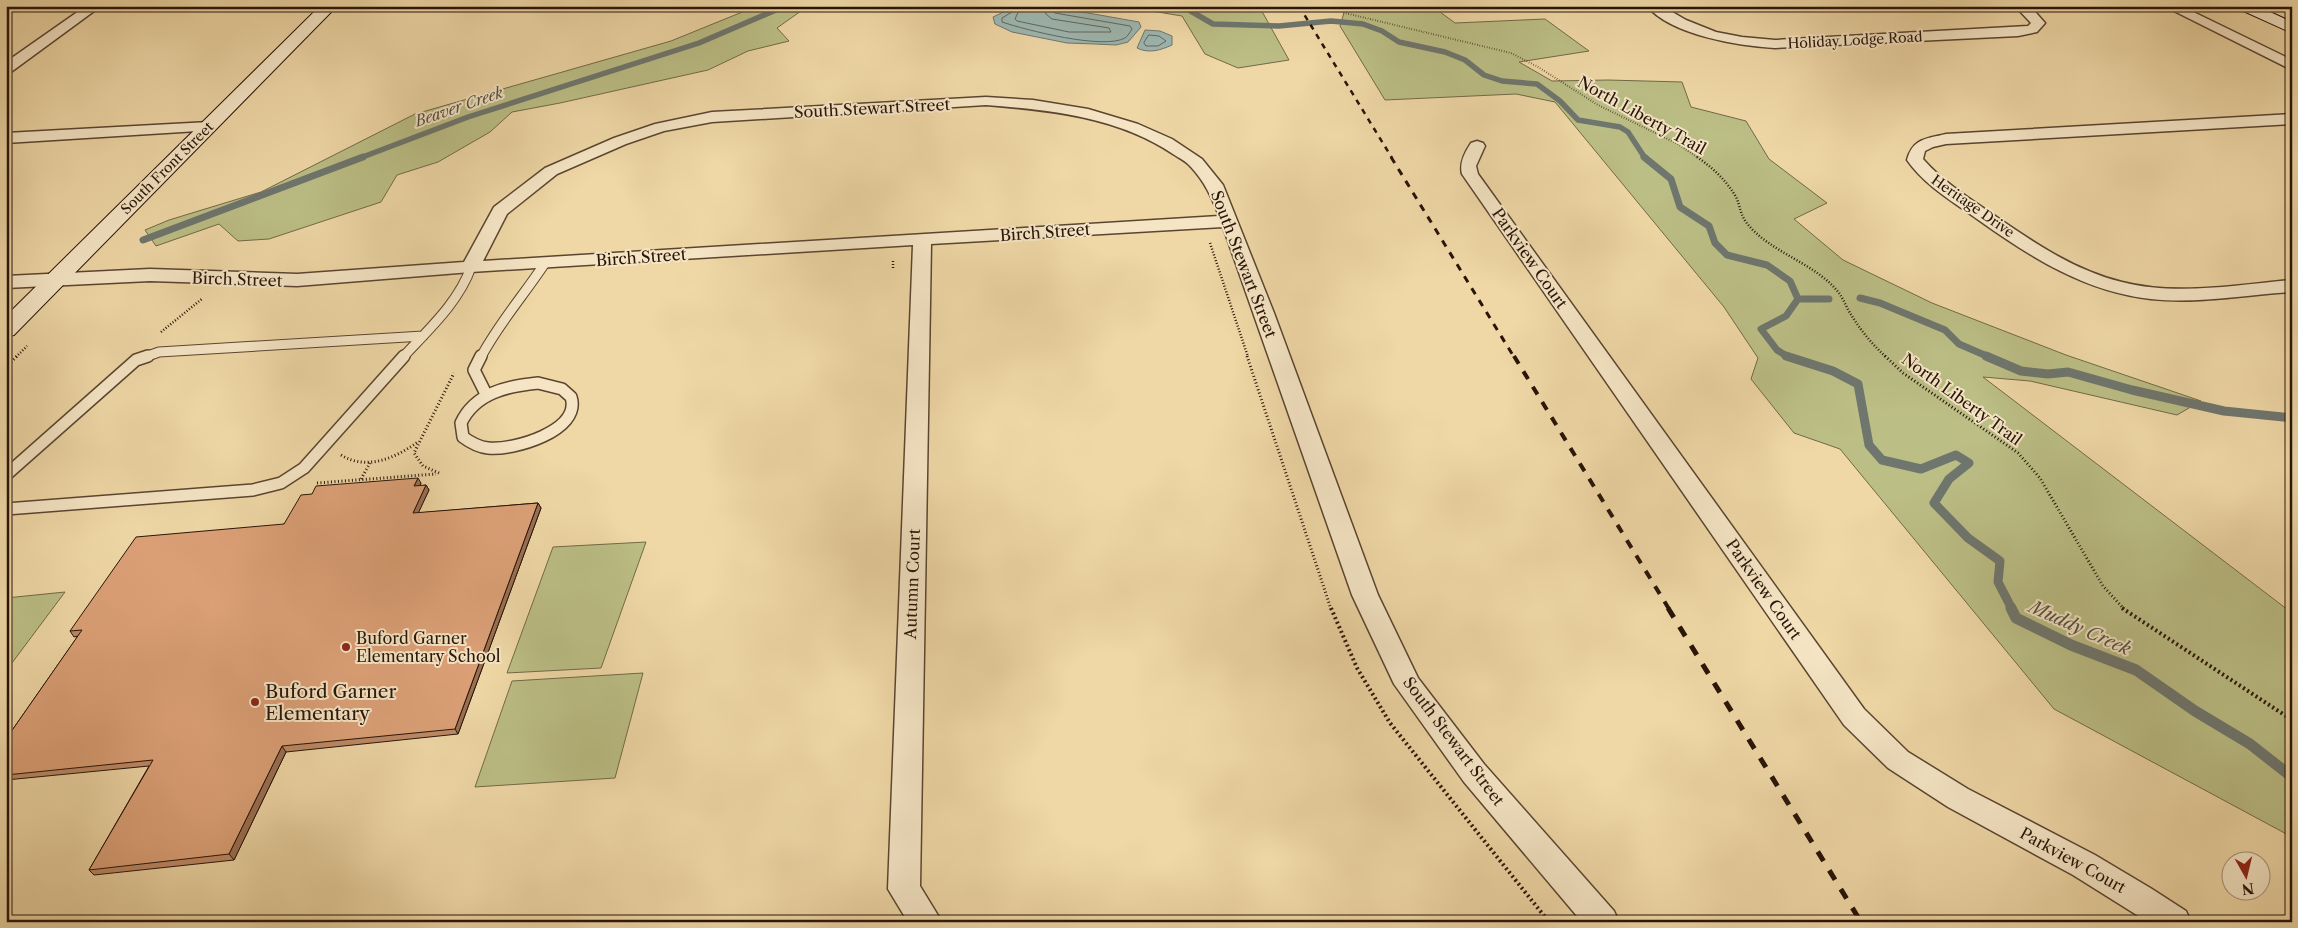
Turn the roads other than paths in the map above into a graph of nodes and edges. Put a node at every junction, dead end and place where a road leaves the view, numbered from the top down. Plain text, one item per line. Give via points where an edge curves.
1 (95, 6) edge
2 (329, 6) edge
3 (1653, 6) edge
4 (2021, 6) edge
5 (2170, 6) edge
6 (2244, 6) edge
7 (2292, 28) edge
8 (2292, 53) edge
9 (2267, 54) junction
10 (2292, 66) edge
11 (6, 70) edge
12 (2292, 119) edge
13 (209, 127) junction
14 (6, 138) edge
15 (1478, 146) dead end
16 (1228, 221) junction
17 (922, 240) junction
18 (545, 263) junction
19 (471, 267) junction
20 (54, 280) junction
21 (6, 282) edge
22 (2292, 286) edge
23 (6, 330) edge
24 (423, 336) junction
25 (487, 396) junction
26 (6, 475) edge
27 (6, 509) edge
28 (926, 922) edge
29 (1603, 922) edge
30 (2175, 922) edge

1 - 11 street
2 - 13 street, South Front Street
3 - 4 street, Holiday Lodge Road via 1682,24 1714,37 1749,44 2032,29 2038,23
5 - 9 street
6 - 7 street
8 - 9 street
9 - 10 street
12 - 22 street, Heritage Drive via 1946,139 1918,149 1915,160 1929,176 2051,261 2096,282 2167,294
13 - 14 street
13 - 20 street, South Front Street
15 - 30 street, Parkview Court via 1468,166 1470,174 1854,717 1898,760 1958,798 2084,865
16 - 17 street, Birch Street
16 - 19 street, South Stewart Street via 1218,190 1196,162 1166,142 1133,127 1088,114 1033,104 986,101 712,116 620,140 551,171 500,211
16 - 29 street, South Stewart Street via 1365,595 1408,684 1474,773
17 - 18 street, Birch Street
17 - 28 street, Autumn Court via 904,889
18 - 19 street, Birch Street
18 - 25 lane via 494,332 474,370
19 - 20 street, Birch Street via 297,280 150,276
19 - 24 lane via 462,288
20 - 21 street, Birch Street
20 - 23 street, South Front Street
24 - 26 lane via 148,354 136,360
24 - 27 lane via 304,468 281,483 253,490
25 - 25 lane via 463,416 460,427 463,436 472,444 487,448 526,444 544,436 558,427 573,407 565,390 538,383 512,387

